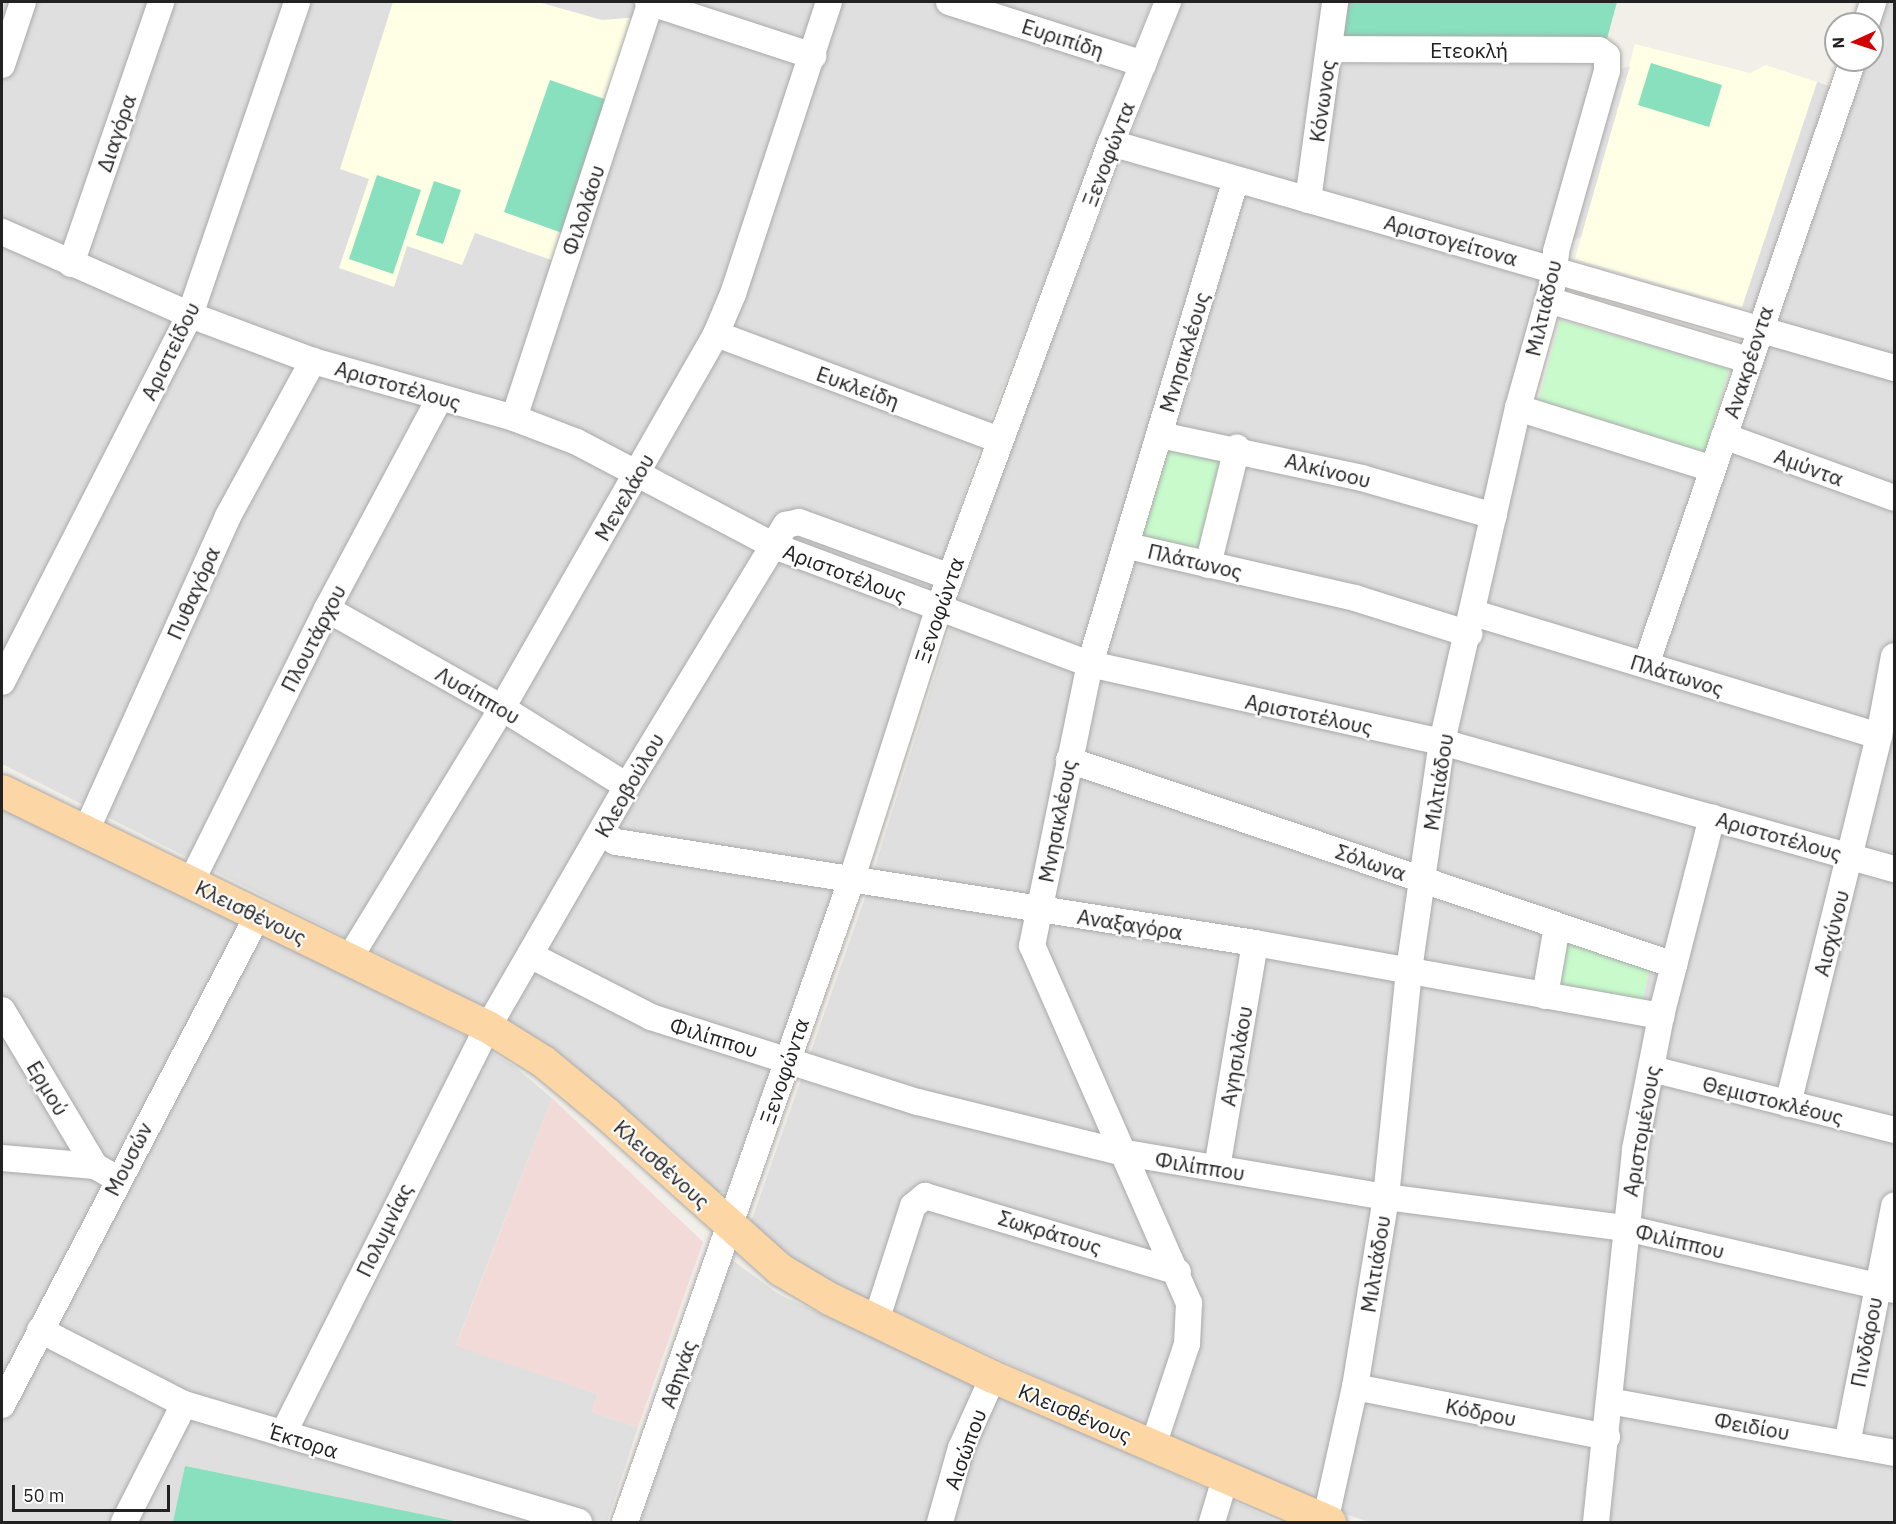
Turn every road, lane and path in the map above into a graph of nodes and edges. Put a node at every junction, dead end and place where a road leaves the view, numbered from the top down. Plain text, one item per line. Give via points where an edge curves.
1 (23, 2) edge
2 (161, 2) edge
3 (297, 2) edge
4 (650, 2) edge
5 (829, 2) edge
6 (949, 2) edge
7 (1168, 2) edge
8 (1335, 2) edge
9 (1329, 50) junction
10 (813, 56) junction
11 (1607, 56) joint
12 (1143, 64) junction
13 (2, 65) edge
14 (1849, 72) edge
15 (1111, 143) junction
16 (1236, 179) junction
17 (1308, 200) junction
18 (2, 232) edge
19 (71, 264) junction
20 (1553, 269) junction
21 (1548, 300) junction
22 (190, 315) junction
23 (1758, 331) junction
24 (716, 334) junction
25 (1748, 360) junction
26 (313, 361) junction
27 (1894, 368) edge
28 (440, 397) junction
29 (1518, 408) junction
30 (514, 418) junction
31 (1160, 435) junction
32 (1724, 436) junction
33 (999, 440) junction
34 (1237, 448) junction
35 (1713, 469) junction
36 (638, 472) junction
37 (1894, 498) edge
38 (1494, 516) junction
39 (774, 546) junction
40 (1128, 546) junction
41 (1208, 565) junction
42 (950, 577) junction
43 (327, 609) junction
44 (938, 610) junction
45 (1472, 623) junction
46 (1894, 656) edge
47 (1090, 664) junction
48 (1646, 665) junction
49 (2, 682) edge
50 (502, 708) junction
51 (1880, 736) junction
52 (1443, 742) junction
53 (1069, 760) junction
54 (627, 786) junction
55 (2, 790) edge
56 (1713, 817) junction
57 (86, 831) junction
58 (601, 833) junction
59 (1850, 856) junction
60 (1894, 869) edge
61 (852, 878) junction
62 (1423, 879) junction
63 (191, 882) junction
64 (1039, 910) junction
65 (258, 915) junction
66 (1557, 926) junction
67 (1255, 943) junction
68 (530, 955) junction
69 (349, 959) junction
70 (1674, 965) junction
71 (1410, 970) junction
72 (1545, 996) junction
73 (2, 1010) edge
74 (1661, 1016) junction
75 (488, 1027) junction
76 (788, 1060) junction
77 (1652, 1069) junction
78 (1788, 1104) junction
79 (1894, 1130) edge
80 (1120, 1152) junction
81 (2, 1158) edge
82 (95, 1167) junction
83 (1217, 1168) junction
84 (118, 1178) junction
85 (1386, 1197) junction
86 (1894, 1206) edge
87 (730, 1226) junction
88 (1626, 1228) junction
89 (1178, 1272) junction
90 (1886, 1288) edge
91 (876, 1321) junction
92 (40, 1330) junction
93 (993, 1377) junction
94 (1355, 1387) junction
95 (1609, 1401) junction
96 (184, 1404) junction
97 (2, 1405) edge
98 (283, 1434) junction
99 (1606, 1437) junction
100 (1847, 1444) junction
101 (1153, 1446) junction
102 (1894, 1454) edge
103 (1225, 1479) junction
104 (123, 1522) edge
105 (579, 1522) edge
106 (625, 1522) edge
107 (940, 1522) edge
108 (1212, 1522) edge
109 (1326, 1522) edge
110 (1596, 1522) edge

1 - 13 street
2 - 19 street, Διαγόρα
3 - 22 street, Αριστείδου
4 - 10 street
4 - 30 street, Φιλολάου
5 - 10 street, Μενελάου
6 - 12 street, Ευριπίδη
7 - 12 street, Ξενοφώντα
8 - 9 street, Κόνωνος
9 - 11 street, Ετεοκλή via 1599,50
9 - 17 street, Κόνωνος
10 - 24 street, Μενελάου
11 - 20 street, Μιλτιάδου via 1607,71
12 - 15 street, Ξενοφώντα
14 - 23 street, Ανακρέοντα
15 - 16 street, Αριστογείτονα
15 - 33 street, Ξενοφώντα
16 - 17 street, Αριστογείτονα
16 - 31 street, Μνησικλέους
17 - 20 street, Αριστογείτονα
18 - 19 street, Αριστοτέλους
19 - 22 street, Αριστοτέλους
20 - 21 street, Μιλτιάδου
20 - 23 street, Αριστογείτονα
21 - 25 street
21 - 29 street, Μιλτιάδου
22 - 26 street, Αριστοτέλους
22 - 49 street, Αριστείδου
23 - 25 street, Ανακρέοντα
23 - 27 street, Αριστογείτονα
24 - 33 street, Ευκλείδη
24 - 36 street, Μενελάου
25 - 32 street, Ανακρέοντα
26 - 28 street, Αριστοτέλους
26 - 57 street, Πυθαγόρα via 228,516
28 - 30 street, Αριστοτέλους
28 - 43 street, Πλουτάρχου
29 - 35 street
29 - 38 street, Μιλτιάδου
30 - 36 street, Αριστοτέλους via 577,442
31 - 34 street, Αλκίνοου
31 - 40 street, Μνησικλέους
32 - 35 street, Ανακρέοντα
32 - 37 street, Αμύντα
33 - 42 street, Ξενοφώντα
34 - 38 street, Αλκίνοου
34 - 41 street
35 - 48 street, Ανακρέοντα
36 - 39 street, Αριστοτέλους
36 - 50 street, Μενελάου
38 - 45 street, Μιλτιάδου
39 - 42 street, Κλεοβούλου via 786,525 799,522
39 - 44 street, Αριστοτέλους
39 - 54 street, Κλεοβούλου
40 - 41 street, Πλάτωνος
40 - 47 street, Μνησικλέους
41 - 45 street, Πλάτωνος
42 - 44 street, Ξενοφώντα
43 - 50 street, Λυσίππου
43 - 63 street, Πλουτάρχου
44 - 47 street, Αριστοτέλους
44 - 61 street, Ξενοφώντα
45 - 48 street, Πλάτωνος
45 - 52 street, Μιλτιάδου
46 - 51 street, Αισχύνου
47 - 52 street, Αριστοτέλους
47 - 53 street, Μνησικλέους
48 - 51 street, Πλάτωνος
50 - 54 street, Λυσίππου
50 - 69 street, Μενελάου
51 - 59 street, Αισχύνου
52 - 56 street, Αριστοτέλους
52 - 62 street, Μιλτιάδου
53 - 62 street, Σόλωνα
53 - 64 street, Μνησικλέους
54 - 58 street, Κλεοβούλου
55 - 57 main road, Κλεισθένους
56 - 59 street, Αριστοτέλους
56 - 70 street, Αριστομένους
57 - 63 main road, Κλεισθένους
58 - 61 street, Αναξαγόρα via 616,842
58 - 68 street, Κλεοβούλου
59 - 60 street, Αριστοτέλους
59 - 78 street, Αισχύνου
61 - 64 street, Αναξαγόρα
61 - 76 street, Ξενοφώντα
62 - 66 street, Σόλωνα
62 - 71 street, Μιλτιάδου
63 - 65 main road, Κλεισθένους
64 - 67 street, Αναξαγόρα
64 - 80 street, Μνησικλέους via 1032,946
65 - 69 main road, Κλεισθένους
65 - 84 street, Μουσών
66 - 70 street, Σόλωνα
66 - 72 street
67 - 71 street, Αναξαγόρα
67 - 83 street, Αγησιλάου
68 - 75 street, Κλεοβούλου
68 - 76 street, Φιλίππου via 635,1011
69 - 75 main road, Κλεισθένους
70 - 74 street, Αριστομένους
71 - 72 street, Αναξαγόρα
71 - 85 street, Μιλτιάδου
72 - 74 street, Αναξαγόρα
73 - 82 street, Ερμού
74 - 77 street, Αριστομένους
75 - 87 main road, Κλεισθένους via 544,1062
75 - 98 street, Πολυμνίας
76 - 80 street, Φιλίππου via 918,1102
76 - 87 street, Ξενοφώντα
77 - 78 street, Θεμιστοκλέους
77 - 88 street, Αριστομένους via 1635,1149
78 - 79 street, Θεμιστοκλέους
80 - 83 street, Φιλίππου
80 - 89 street, Μνησικλέους
81 - 82 street
82 - 84 street
83 - 85 street, Φιλίππου
84 - 92 street, Μουσών
85 - 88 street, Φιλίππου
85 - 94 street, Μιλτιάδου
86 - 90 street, Πινδάρου
87 - 91 main road, Κλεισθένους via 804,1284
87 - 106 street, Αθηνάς
88 - 90 street, Φιλίππου
88 - 95 street, Αριστομένους
89 - 91 street, Σωκράτους via 932,1195 922,1197 913,1206
89 - 101 street, Μνησικλέους via 1190,1303 1191,1324
90 - 100 street, Πινδάρου
91 - 93 main road, Κλεισθένους
92 - 96 street, Έκτορα
92 - 97 street, Μουσών
93 - 101 main road, Κλεισθένους
93 - 107 street, Αισώπου via 961,1448
94 - 99 street, Κόδρου
94 - 109 street, Μιλτιάδου
95 - 99 street, Αριστομένους
95 - 100 street, Φειδίου
96 - 98 street, Έκτορα
96 - 104 street
98 - 105 street, Έκτορα
99 - 110 street, Αριστομένους
100 - 102 street, Φειδίου
101 - 103 main road, Κλεισθένους
103 - 108 street
103 - 109 main road, Κλεισθένους

